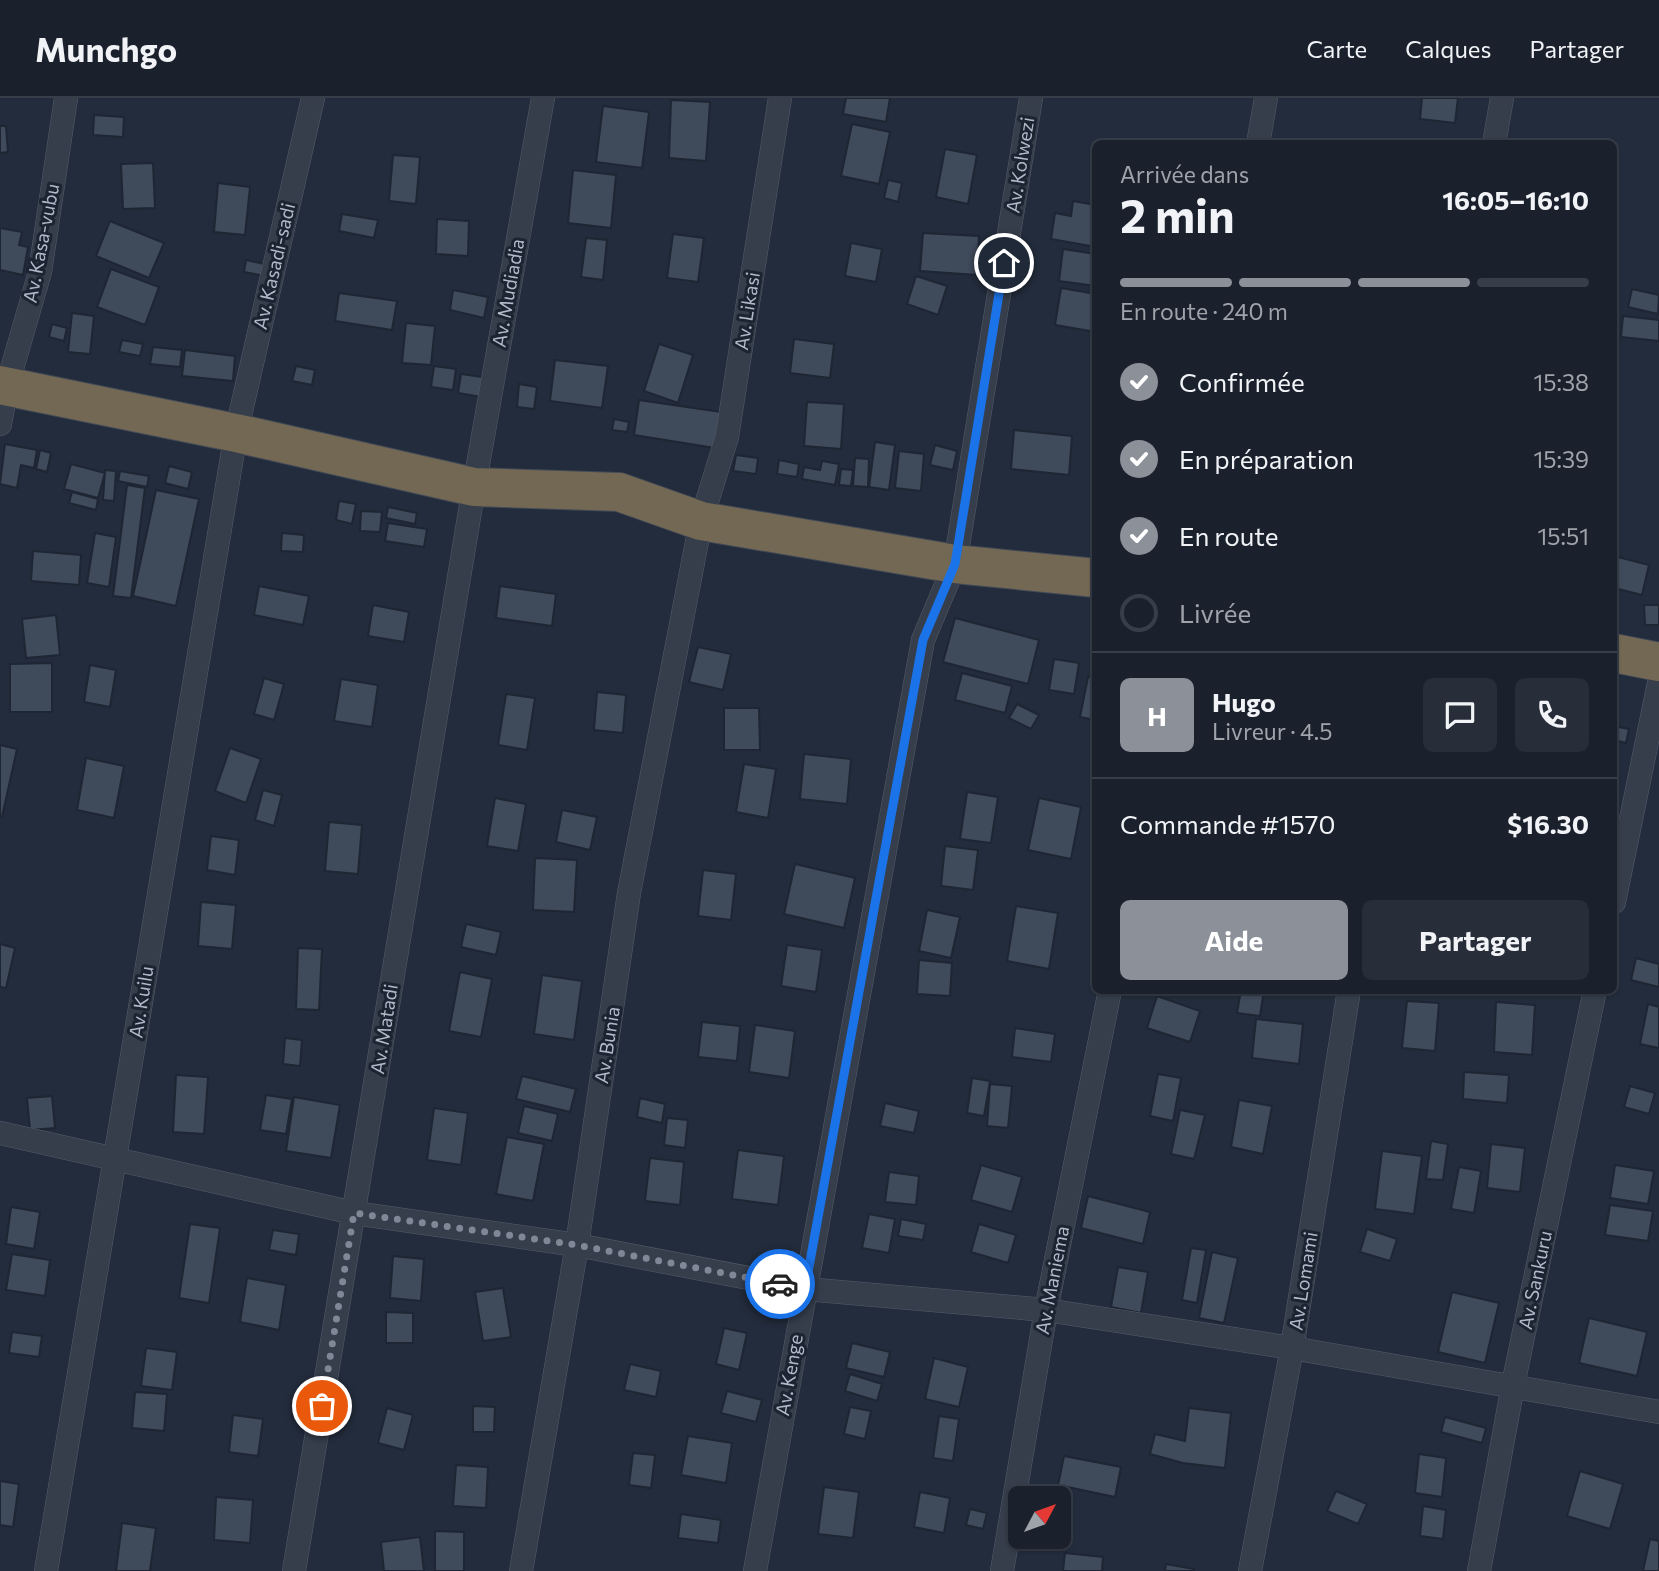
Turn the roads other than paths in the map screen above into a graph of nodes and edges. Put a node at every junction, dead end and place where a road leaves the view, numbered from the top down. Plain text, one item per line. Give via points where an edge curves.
1 (66, 98) edge
2 (313, 98) edge
3 (543, 98) edge
4 (780, 98) edge
5 (1031, 98) edge
6 (1266, 98) edge
7 (1502, 98) edge
8 (1259, 140) edge
9 (1495, 140) edge
10 (3, 386) edge
11 (0, 424) edge
12 (236, 433) junction
13 (474, 487) junction
14 (701, 521) junction
15 (955, 564) junction
16 (1092, 578) edge
17 (1617, 654) edge
18 (1659, 662) edge
19 (1659, 683) edge
20 (1617, 887) edge
21 (1109, 994) edge
22 (1348, 994) edge
23 (1594, 994) edge
24 (0, 1133) edge
25 (115, 1158) junction
26 (354, 1213) junction
27 (577, 1245) junction
28 (805, 1289) junction
29 (1046, 1310) junction
30 (1292, 1348) junction
31 (1513, 1385) junction
32 (1659, 1412) edge
33 (46, 1571) edge
34 (294, 1571) edge
35 (521, 1571) edge
36 (755, 1571) edge
37 (1002, 1571) edge
38 (1250, 1571) edge
39 (1479, 1571) edge

1 - 10 street, Av. Kasa-vubu via 40,272
2 - 12 street, Av. Kasadi-sadi
3 - 13 street, Av. Mudiadia
4 - 14 street, Av. Likasi via 727,437
5 - 15 street, Av. Kolwezi
6 - 8 street
7 - 9 street
10 - 11 street, Av. Kasa-vubu
10 - 12 highway
12 - 13 highway
12 - 25 street, Av. Kuilu
13 - 14 highway via 619,492
13 - 26 street, Av. Matadi
14 - 15 highway
14 - 27 street, Av. Bunia via 629,893
15 - 16 highway
15 - 28 street, Av. Kenge via 923,640
17 - 18 highway
19 - 20 street
21 - 29 street, Av. Maniema
22 - 30 street, Av. Lomami
23 - 31 street, Av. Sankuru
24 - 25 street
25 - 26 street
25 - 33 street, Av. Kuilu
26 - 27 street
26 - 34 street, Av. Matadi
27 - 28 street
27 - 35 street, Av. Bunia
28 - 29 street
28 - 36 street, Av. Kenge
29 - 30 street
29 - 37 street, Av. Maniema
30 - 31 street
30 - 38 street, Av. Lomami
31 - 32 street
31 - 39 street, Av. Sankuru

